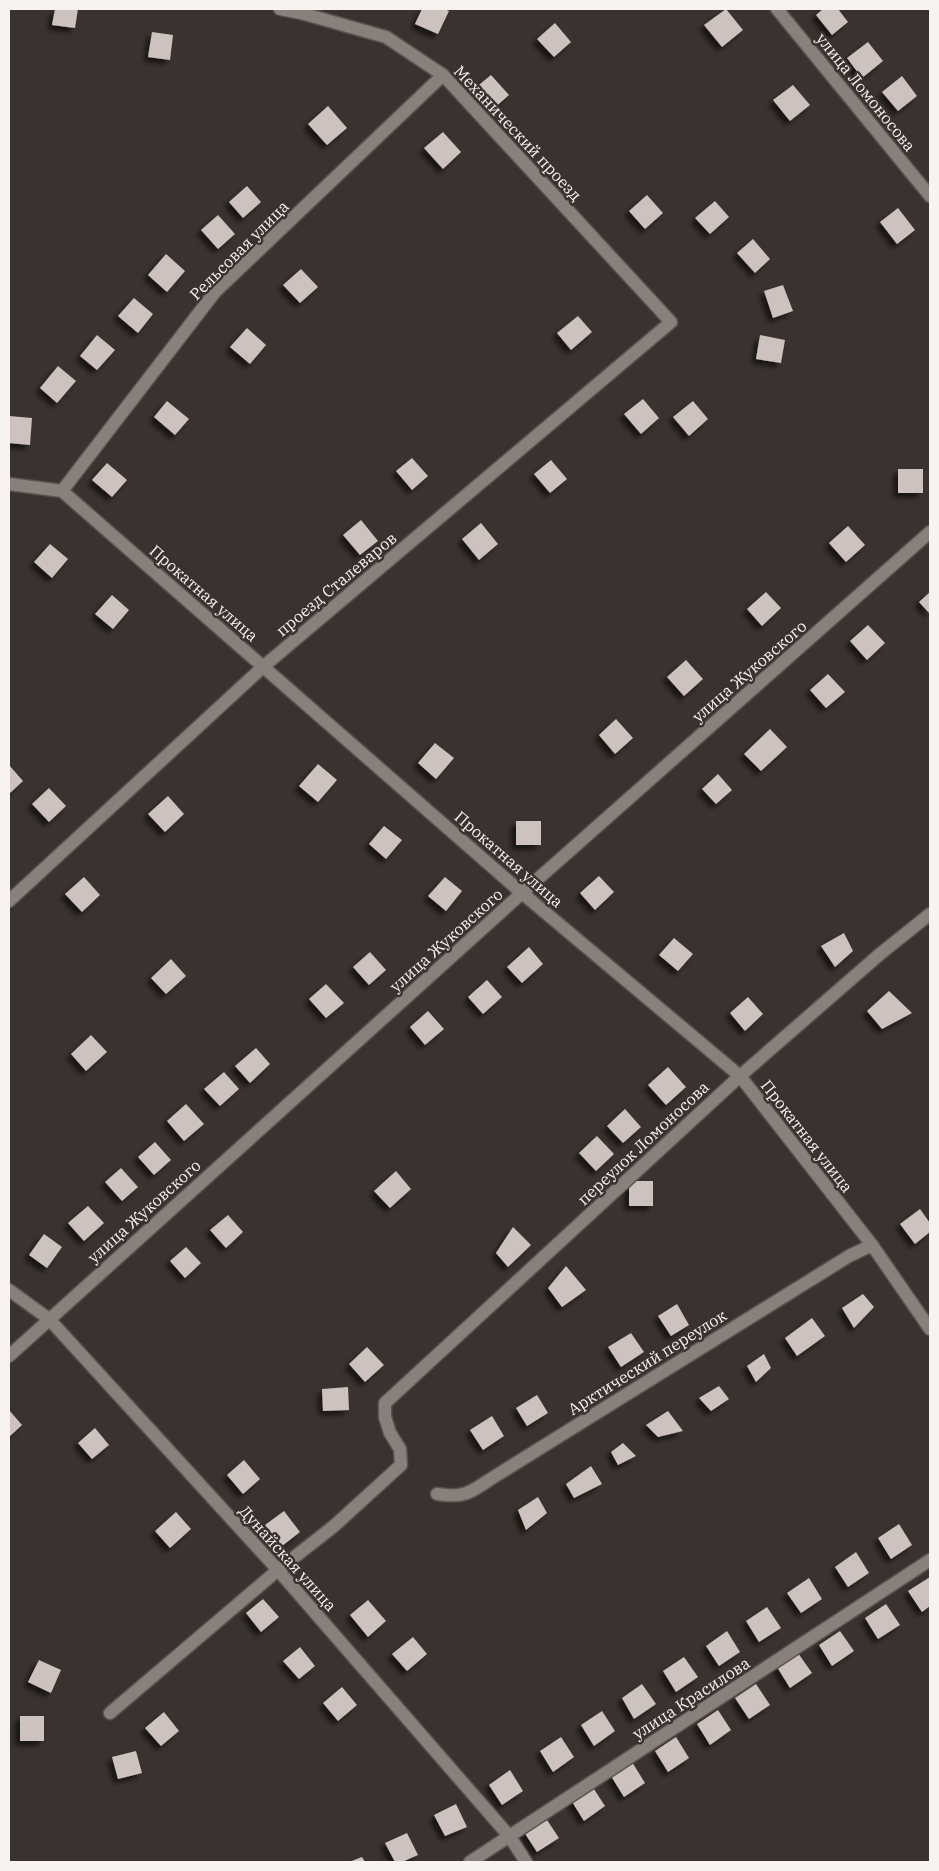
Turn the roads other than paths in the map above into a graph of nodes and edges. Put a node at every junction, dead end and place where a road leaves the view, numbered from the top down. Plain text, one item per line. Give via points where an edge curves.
1 (280, 9) edge
2 (777, 9) edge
3 (443, 75) junction
4 (930, 196) edge
5 (671, 322) joint
6 (9, 484) edge
7 (62, 491) junction
8 (930, 532) edge
9 (264, 666) junction
10 (522, 893) junction
11 (9, 901) edge
12 (930, 914) edge
13 (740, 1076) junction
14 (872, 1246) junction
15 (9, 1290) edge
16 (49, 1318) junction
17 (930, 1329) edge
18 (9, 1356) edge
19 (437, 1494) dead end
20 (930, 1560) edge
21 (278, 1570) junction
22 (110, 1713) dead end
23 (510, 1837) junction
24 (470, 1862) edge
25 (526, 1862) edge

1 - 3 street, Механический проезд via 386,37
2 - 4 street, улица Ломоносова
3 - 5 street, Механический проезд
3 - 7 street, Рельсовая улица via 215,292
5 - 9 street, проезд Сталеваров
6 - 7 street
7 - 9 street, Прокатная улица
8 - 10 street, улица Жуковского
9 - 10 street, Прокатная улица
9 - 11 street, проезд Сталеваров
10 - 13 street, Прокатная улица
10 - 16 street, улица Жуковского
12 - 13 street, переулок Ломоносова
13 - 14 street, Прокатная улица
13 - 21 street, переулок Ломоносова via 385,1403 384,1417 400,1449 401,1464 334,1526
14 - 17 street, Прокатная улица
14 - 19 street, Арктический переулок via 849,1256 473,1492 455,1497
15 - 16 street, Дунайская улица
16 - 18 street, улица Жуковского
16 - 21 street, Дунайская улица
20 - 23 street, улица Красилова
21 - 22 street
21 - 23 street, Дунайская улица
23 - 24 street, улица Красилова
23 - 25 street, Дунайская улица

